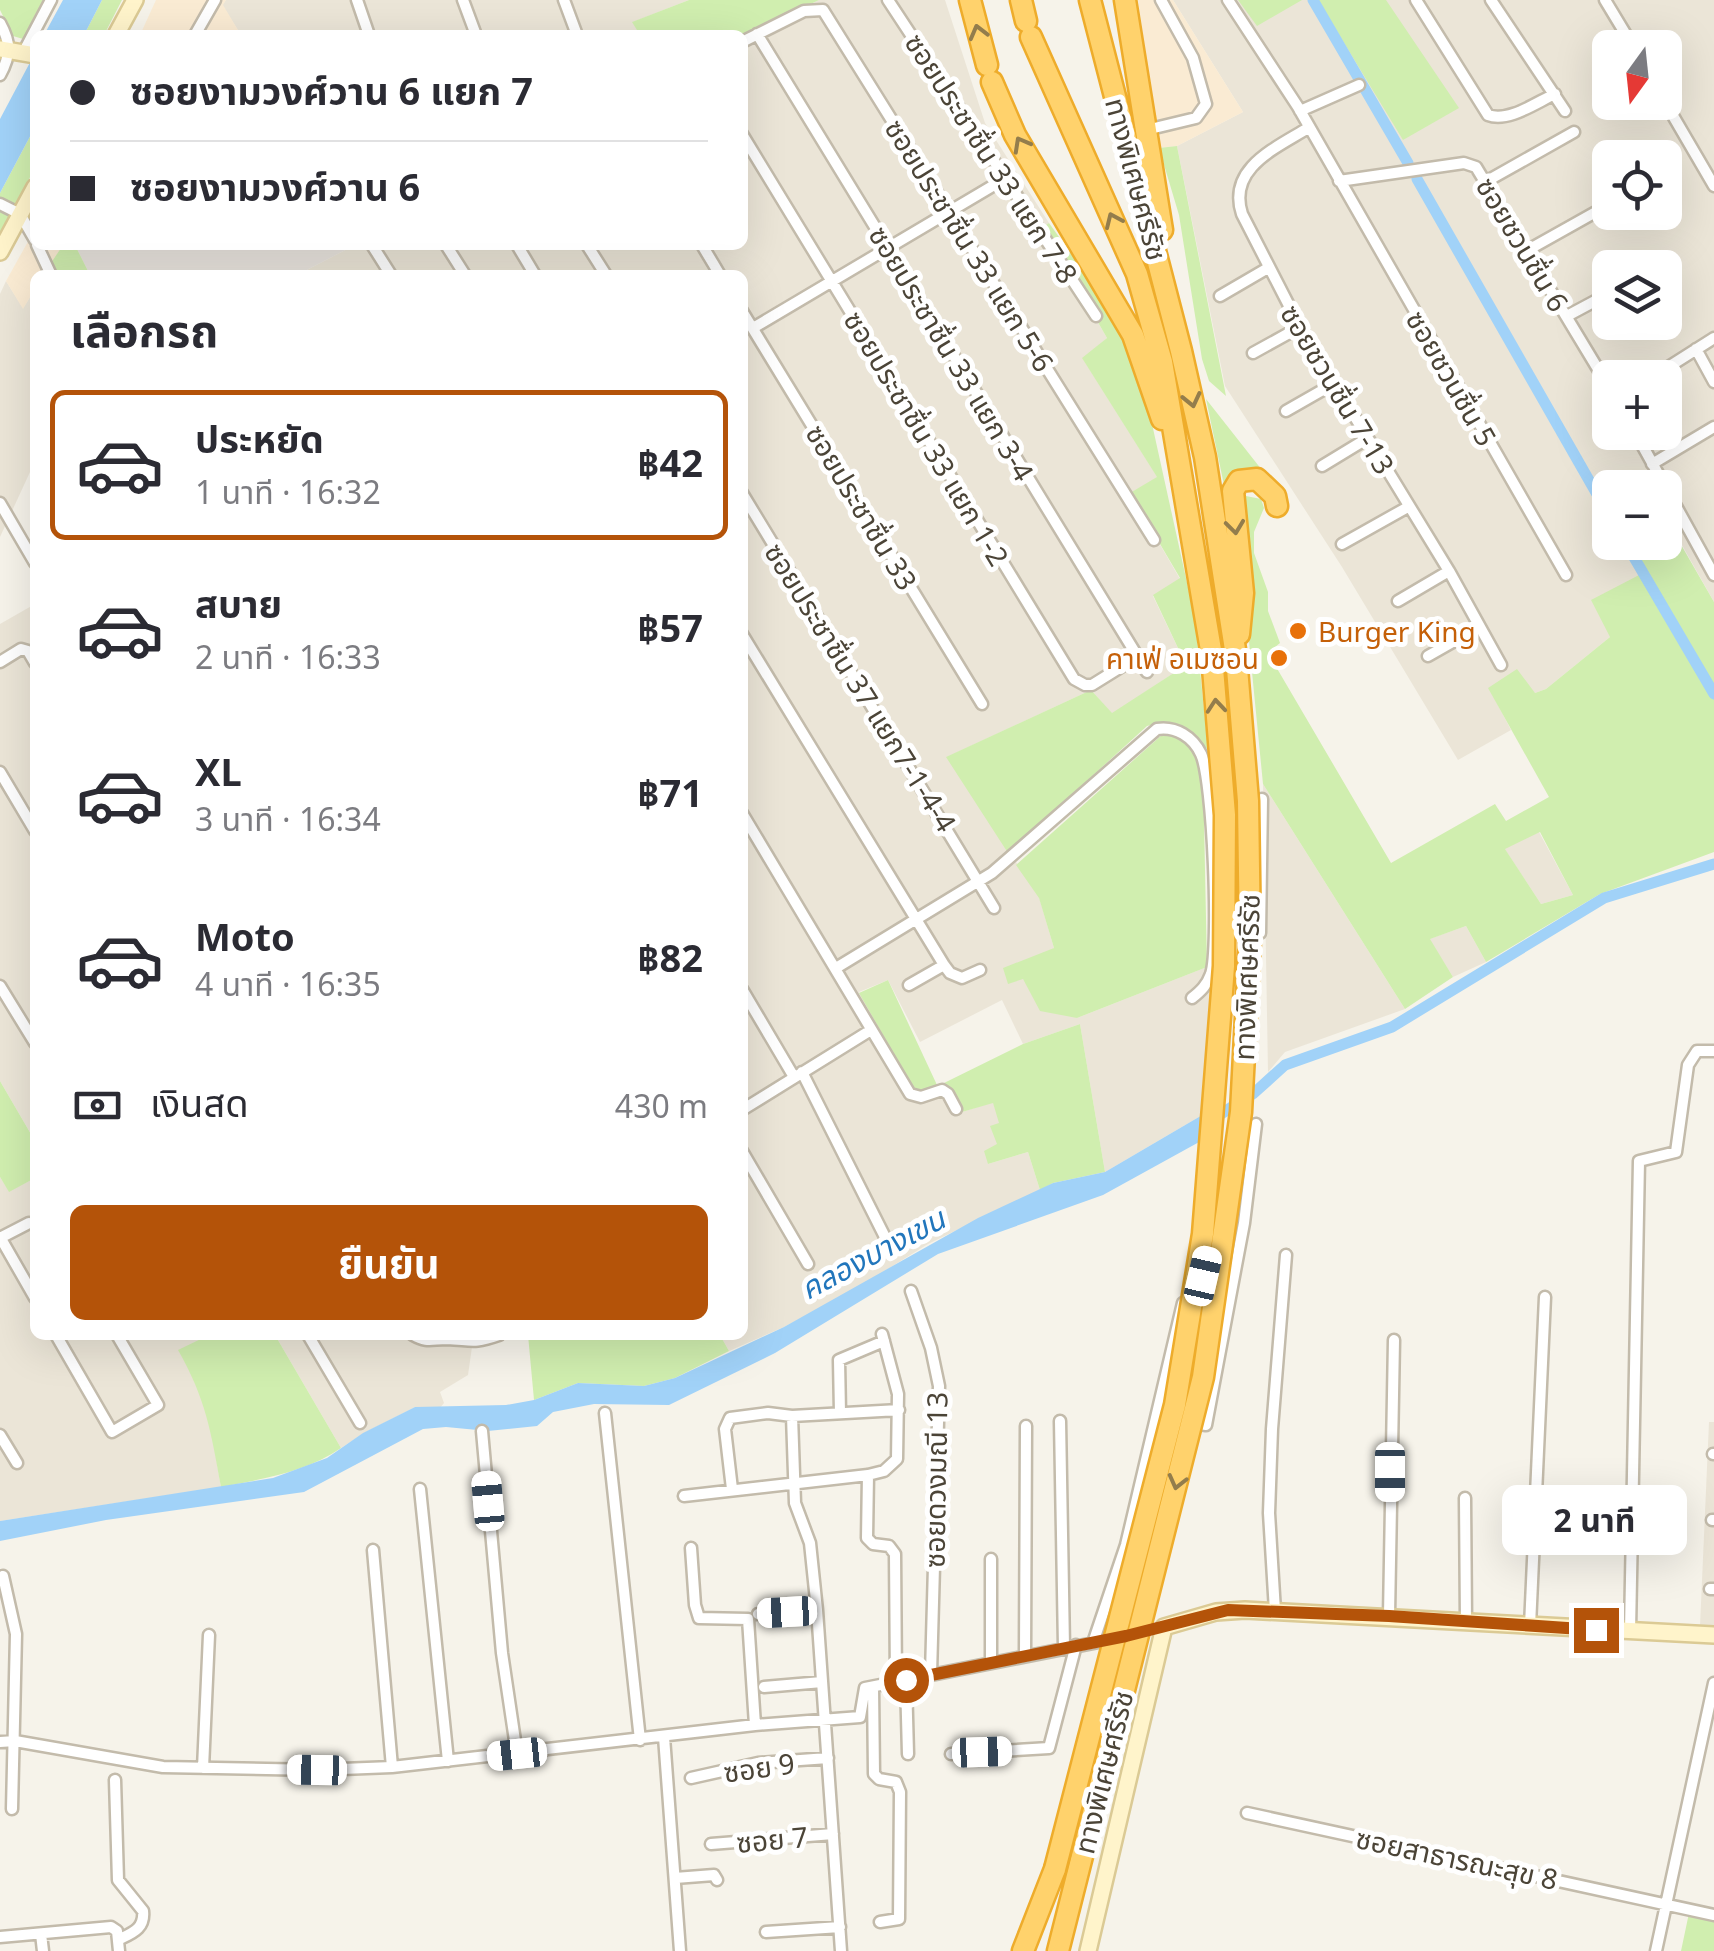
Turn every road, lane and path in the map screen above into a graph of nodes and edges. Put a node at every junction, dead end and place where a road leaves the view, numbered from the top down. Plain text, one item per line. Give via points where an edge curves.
1 (51, 0) edge
2 (135, 0) edge
3 (216, 0) edge
4 (357, 0) edge
5 (464, 0) edge
6 (564, 0) edge
7 (888, 0) edge
8 (970, 0) edge
9 (1090, 0) edge
10 (1125, 0) edge
11 (1161, 0) edge
12 (1228, 0) edge
13 (1416, 0) edge
14 (1491, 0) edge
15 (1605, 0) edge
16 (1026, 19) edge
17 (0, 23) edge
18 (120, 30) edge
19 (198, 30) edge
20 (367, 30) edge
21 (474, 30) edge
22 (576, 30) edge
23 (1623, 30) edge
24 (757, 34) junction
25 (748, 39) edge
26 (14, 51) edge
27 (0, 75) edge
28 (1359, 85) dead end
29 (1555, 94) junction
30 (1300, 111) junction
31 (1565, 111) dead end
32 (1676, 120) edge
33 (1308, 128) junction
34 (1146, 130) junction
35 (1574, 132) dead end
36 (748, 144) edge
37 (1006, 178) junction
38 (1339, 181) junction
39 (1487, 182) junction
40 (1714, 186) edge
41 (30, 196) edge
42 (2, 205) edge
43 (949, 212) junction
44 (20, 214) junction
45 (1592, 214) edge
46 (30, 232) edge
47 (888, 248) junction
48 (1528, 250) junction
49 (0, 252) edge
50 (1268, 268) junction
51 (832, 281) junction
52 (1220, 296) dead end
53 (1592, 303) edge
54 (1096, 316) dead end
55 (1568, 316) junction
56 (748, 320) edge
57 (1300, 327) junction
58 (753, 328) junction
59 (1714, 338) edge
60 (1696, 350) junction
61 (1182, 352) junction
62 (1252, 353) dead end
63 (1594, 360) edge
64 (1680, 360) edge
65 (1714, 382) edge
66 (1335, 383) junction
67 (1286, 411) dead end
68 (1714, 427) edge
69 (1368, 438) junction
70 (1644, 450) edge
71 (1652, 464) junction
72 (1322, 466) dead end
73 (1184, 482) junction
74 (0, 503) edge
75 (748, 503) edge
76 (1277, 506) dead end
77 (1408, 507) junction
78 (1154, 540) dead end
79 (1342, 544) dead end
80 (30, 554) edge
81 (1449, 571) junction
82 (1566, 574) dead end
83 (1714, 575) edge
84 (1398, 601) dead end
85 (1480, 627) junction
86 (748, 644) edge
87 (1235, 653) junction
88 (30, 654) edge
89 (1137, 656) junction
90 (1428, 656) dead end
91 (0, 662) edge
92 (1500, 665) dead end
93 (1147, 672) dead end
94 (982, 704) dead end
95 (0, 772) edge
96 (1262, 799) dead end
97 (30, 823) edge
98 (748, 823) edge
99 (978, 881) junction
100 (994, 908) dead end
101 (915, 920) junction
102 (944, 965) junction
103 (836, 968) junction
104 (1213, 969) junction
105 (980, 970) dead end
106 (909, 985) dead end
107 (0, 986) edge
108 (748, 997) edge
109 (1192, 998) dead end
110 (870, 1030) junction
111 (30, 1035) edge
112 (1714, 1051) edge
113 (798, 1075) junction
114 (748, 1106) edge
115 (956, 1108) dead end
116 (1256, 1124) dead end
117 (1227, 1140) dead end
118 (748, 1161) edge
119 (28, 1223) dead end
120 (0, 1238) edge
121 (892, 1252) dead end
122 (1286, 1255) dead end
123 (808, 1264) dead end
124 (30, 1289) edge
125 (911, 1291) dead end
126 (1545, 1297) dead end
127 (59, 1340) edge
128 (119, 1340) edge
129 (311, 1340) edge
130 (456, 1340) edge
131 (482, 1340) edge
132 (1394, 1340) dead end
133 (898, 1410) junction
134 (605, 1413) dead end
135 (840, 1413) junction
136 (792, 1416) junction
137 (1157, 1418) junction
138 (1060, 1421) dead end
139 (360, 1422) dead end
140 (1026, 1426) dead end
141 (482, 1430) dead end
142 (0, 1435) edge
143 (17, 1463) dead end
144 (868, 1476) junction
145 (795, 1482) junction
146 (420, 1489) dead end
147 (732, 1490) junction
148 (684, 1496) dead end
149 (1464, 1498) dead end
150 (691, 1548) dead end
151 (373, 1550) dead end
152 (991, 1559) dead end
153 (3, 1576) dead end
154 (816, 1610) junction
155 (1275, 1611) junction
156 (758, 1614) dead end
157 (1389, 1616) junction
158 (1466, 1621) junction
159 (1530, 1626) junction
160 (1164, 1627) junction
161 (1630, 1632) junction
162 (209, 1635) dead end
163 (1714, 1635) edge
164 (1092, 1643) junction
165 (1070, 1646) junction
166 (1025, 1655) junction
167 (992, 1662) junction
168 (931, 1674) junction
169 (901, 1681) junction
170 (822, 1682) junction
171 (1714, 1683) edge
172 (764, 1687) dead end
173 (873, 1687) junction
174 (824, 1719) junction
175 (755, 1725) junction
176 (664, 1738) junction
177 (640, 1740) junction
178 (15, 1741) junction
179 (0, 1742) edge
180 (517, 1754) junction
181 (908, 1754) dead end
182 (951, 1754) dead end
183 (828, 1758) junction
184 (448, 1761) junction
185 (392, 1767) junction
186 (203, 1768) junction
187 (692, 1778) dead end
188 (115, 1780) dead end
189 (12, 1810) dead end
190 (1247, 1813) dead end
191 (833, 1834) junction
192 (711, 1844) dead end
193 (1055, 1869) junction
194 (1078, 1870) junction
195 (675, 1878) junction
196 (717, 1880) dead end
197 (1666, 1904) junction
198 (1714, 1915) edge
199 (880, 1922) dead end
200 (840, 1927) junction
201 (766, 1932) dead end
202 (41, 1934) junction
203 (0, 1937) edge
204 (119, 1945) edge
205 (43, 1951) edge
206 (680, 1951) edge
207 (841, 1951) edge
208 (1023, 1951) edge
209 (1034, 1951) edge
210 (1058, 1951) edge
211 (1071, 1951) edge
212 (1088, 1951) edge
213 (1656, 1951) edge

1 - 26 street
2 - 18 street
3 - 19 street
4 - 20 street
5 - 21 street
6 - 22 street
7 - 37 street, ซอยประชาชื่น 33 แยก 7-8
73 -> 8 highway via 1133,335 1015,135
9 - 61 highway, ทางพิเศษศรีรัช
10 - 34 highway
11 - 34 street via 1196,67 1206,104 1196,118
12 - 30 street, ซอยชวนชื่น 5
13 - 29 street via 1488,115 1505,117
14 - 29 street
15 - 23 street
73 -> 16 highway, ทางพิเศษศรีรัช via 1137,274
17 - 26 street
24 - 25 street
24 - 43 street, ซอยประชาชื่น 33 แยก 5-6 via 804,11 823,10
24 - 47 street, ซอยประชาชื่น 33 แยก 3-4
26 - 27 street
28 - 30 street
29 - 31 street
30 - 33 street, ซอยชวนชื่น 5
32 - 40 street
33 - 38 street, ซอยชวนชื่น 5
33 - 50 street, ซอยชวนชื่น 7-13 via 1258,160 1242,182 1239,204
34 - 61 highway
35 - 39 street
36 - 51 street, ซอยประชาชื่น 33 แยก 1-2
37 - 43 street
37 - 54 street, ซอยประชาชื่น 33 แยก 7-8
38 - 39 street, ซอยชวนชื่น 6 via 1464,163
38 - 82 street, ซอยชวนชื่น 5
39 - 48 street, ซอยชวนชื่น 6
41 - 44 street
42 - 44 street
43 - 47 street
43 - 78 street, ซอยประชาชื่น 33 แยก 5-6
44 - 46 street
44 - 49 street
45 - 48 street
47 - 51 street
47 - 89 street, ซอยประชาชื่น 33 แยก 3-4
48 - 55 street, ซอยชวนชื่น 6
50 - 52 street
50 - 57 street, ซอยชวนชื่น 7-13
51 - 58 street
51 - 89 street, ซอยประชาชื่น 33 แยก 1-2 via 1074,679 1092,685
53 - 55 street
55 - 63 street, ซอยชวนชื่น 6
56 - 58 street, ซอยประชาชื่น 33
57 - 62 street
57 - 66 street, ซอยชวนชื่น 7-13
58 - 94 street, ซอยประชาชื่น 33
59 - 60 street
60 - 64 street
60 - 65 street
61 -> 87 highway, ทางพิเศษศรีรัช
66 - 67 street
66 - 69 street, ซอยชวนชื่น 7-13
68 - 71 street
69 - 72 street
69 - 77 street, ซอยชวนชื่น 7-13
70 - 71 street
71 - 83 street
193 -> 73 highway, ทางพิเศษศรีรัช, bridge via 1175,1405 1203,1234 1224,966 1225,815 1212,656
74 - 80 street
75 - 99 street, ซอยประชาชื่น 37 แยก7-1-4-4
76 -> 87 highway via 1257,479 1240,481 1233,490 1243,593
77 - 79 street
77 - 81 street, ซอยชวนชื่น 7-13
81 - 84 street
81 - 85 street, ซอยชวนชื่น 7-13
85 - 90 street
85 - 92 street, ซอยชวนชื่น 7-13
86 - 101 street
87 -> 194 highway, ทางพิเศษศรีรัช, bridge via 1248,801 1242,1112 1203,1378
88 - 91 street via 21,648
89 - 93 street, ซอยประชาชื่น 33 แยก 3-4
95 - 97 street
96 - 104 street via 1259,968
98 - 103 street
99 - 100 street, ซอยประชาชื่น 37 แยก7-1-4-4
99 - 101 street
99 - 104 street via 1157,729 1177,730 1200,751 1207,772
101 - 102 street
101 - 103 street
102 - 105 street via 962,978
102 - 106 street
103 - 110 street
104 - 109 street
107 - 111 street
108 - 113 street
110 - 113 street
110 - 115 street via 910,1094 942,1090
112 - 161 street via 1697,1051 1688,1065 1676,1152 1639,1161
113 - 114 street
113 - 121 street
116 - 137 street via 1206,1425
117 - 137 street via 1203,1276 1182,1305
118 - 123 street
119 - 120 street
120 - 124 street
122 - 155 street via 1272,1429
125 - 168 street, ซอยดวงมณี 13 via 939,1386
126 - 159 street
127 - 128 street via 112,1432 158,1406
129 - 139 street
130 - 131 street
132 - 157 street
133 - 135 street
133 - 135 street via 883,1337 839,1360
133 - 144 street via 898,1458
134 - 177 street
135 - 136 street
136 - 145 street
136 - 147 street via 730,1418 725,1430
137 - 164 street via 1126,1546
138 - 165 street
140 - 166 street
141 - 180 street
142 - 143 street
144 - 145 street
144 - 169 street via 867,1538 892,1548
145 - 147 street
145 - 154 street
146 - 184 street
147 - 148 street
149 - 158 street
150 - 175 street via 699,1618 748,1618
151 - 185 street
152 - 167 street
153 - 178 street via 16,1634
154 - 156 street
154 - 170 street
155 - 157 street
155 - 160 street via 1216,1612
157 - 158 street
158 - 159 street
159 - 161 street
160 - 164 street
160 - 212 street
161 - 163 street
162 - 186 street
164 - 165 street
165 - 166 street
165 - 182 street via 1050,1748
166 - 167 street
167 - 168 street
168 - 169 street
169 - 173 street
169 - 181 street
170 - 172 street
170 - 174 street
171 - 197 street
173 - 174 street via 864,1688 860,1717
173 - 199 street via 874,1774 896,1782 900,1792 899,1919
174 - 175 street
174 - 183 street
175 - 176 street
176 - 177 street
176 - 195 street
177 - 180 street
178 - 179 street
178 - 186 street via 133,1764
178 - 189 street
180 - 184 street
183 - 187 street, ซอย 9
183 - 191 street
184 - 185 street
185 - 186 street
188 - 204 street via 118,1880 143,1911 140,1928
190 - 197 street, ซอยสาธารณะสุข 8
191 - 192 street, ซอย 7
191 - 200 street
193 - 208 highway
193 - 209 highway, ทางพิเศษศรีรัช
194 - 210 highway, ทางพิเศษศรีรัช
194 - 211 highway
195 - 196 street
195 - 206 street
197 - 198 street, ซอยสาธารณะสุข 8
197 - 213 street
200 - 201 street
200 - 207 street
202 - 203 street
202 - 204 street via 111,1927
202 - 205 street

